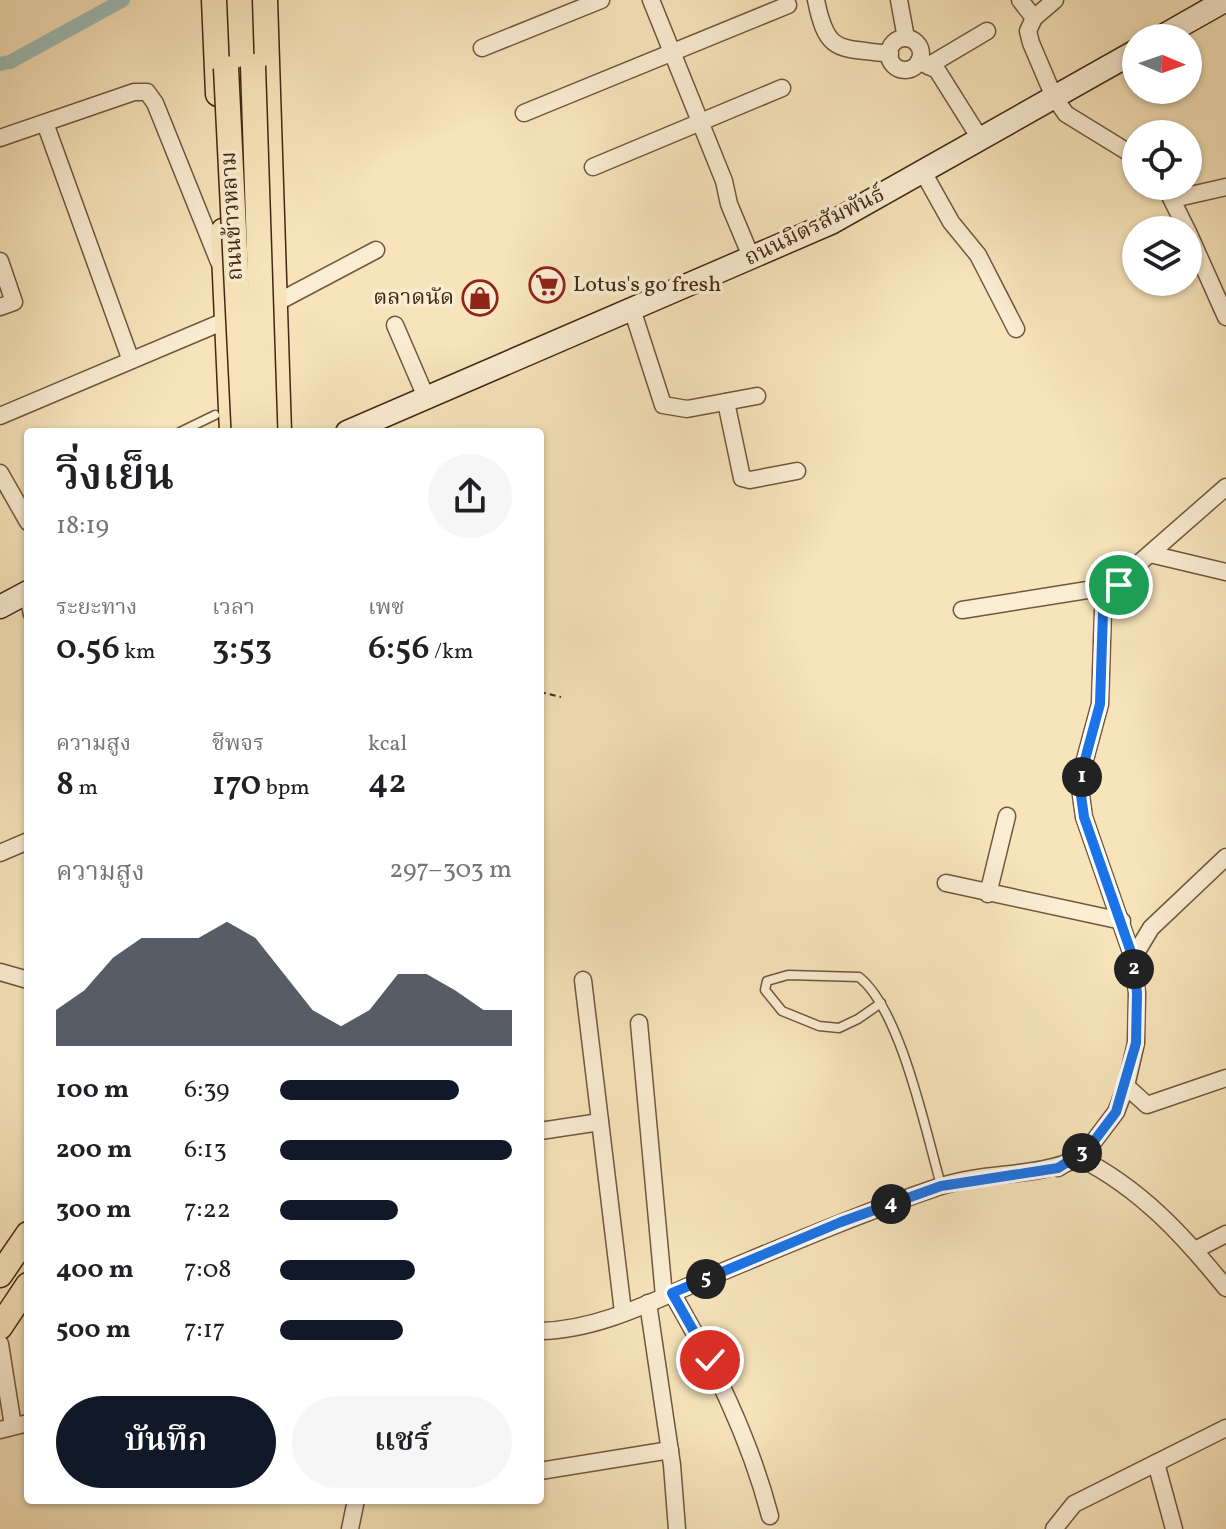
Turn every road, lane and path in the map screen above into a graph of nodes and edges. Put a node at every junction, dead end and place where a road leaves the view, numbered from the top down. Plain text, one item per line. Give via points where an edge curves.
1 (214, 0) edge
2 (223, 0) edge
3 (251, 0) edge
4 (265, 0) edge
5 (601, 0) edge
6 (651, 0) edge
7 (816, 0) edge
8 (899, 0) edge
9 (1020, 0) edge
10 (1055, 0) edge
11 (1226, 0) edge
12 (788, 5) dead end
13 (1034, 18) junction
14 (1184, 24) edge
15 (987, 31) dead end
16 (906, 38) junction
17 (482, 48) dead end
18 (671, 50) junction
19 (890, 54) junction
20 (1122, 59) edge
21 (924, 64) junction
22 (782, 88) dead end
23 (1054, 97) junction
24 (524, 113) dead end
25 (701, 122) junction
26 (45, 123) junction
27 (0, 138) edge
28 (976, 143) junction
29 (1122, 148) edge
30 (593, 167) dead end
31 (923, 172) junction
32 (1226, 187) edge
33 (1202, 190) edge
34 (271, 219) junction
35 (222, 221) junction
36 (376, 250) dead end
37 (757, 256) junction
38 (0, 261) edge
39 (1202, 263) edge
40 (224, 274) junction
41 (274, 304) junction
42 (0, 307) edge
43 (632, 309) junction
44 (1226, 317) edge
45 (227, 320) junction
46 (395, 325) dead end
47 (1016, 329) dead end
48 (130, 358) junction
49 (228, 365) junction
50 (277, 370) junction
51 (757, 396) dead end
52 (426, 397) junction
53 (726, 402) junction
54 (0, 416) edge
55 (224, 424) edge
56 (202, 428) edge
57 (244, 428) edge
58 (265, 428) edge
59 (279, 428) edge
60 (356, 428) edge
61 (797, 471) dead end
62 (0, 473) edge
63 (1226, 487) edge
64 (24, 511) edge
65 (1150, 554) junction
66 (1226, 572) edge
67 (1119, 585) junction
68 (24, 601) edge
69 (0, 607) edge
70 (962, 610) dead end
71 (544, 693) edge
72 (561, 697) dead end
73 (1007, 816) dead end
74 (24, 843) edge
75 (0, 853) edge
76 (1226, 857) edge
77 (946, 883) dead end
78 (988, 894) junction
79 (1122, 921) junction
80 (1133, 958) junction
81 (0, 972) edge
82 (24, 979) edge
83 (583, 980) dead end
84 (881, 1003) junction
85 (639, 1023) dead end
86 (1225, 1080) edge
87 (1126, 1086) junction
88 (600, 1122) junction
89 (544, 1130) edge
90 (1058, 1168) junction
91 (941, 1186) junction
92 (1226, 1234) edge
93 (24, 1240) edge
94 (1195, 1250) junction
95 (0, 1275) edge
96 (1226, 1288) edge
97 (24, 1291) edge
98 (668, 1294) junction
99 (648, 1303) junction
100 (623, 1312) junction
101 (0, 1327) edge
102 (544, 1331) edge
103 (0, 1344) edge
104 (14, 1426) edge
105 (1226, 1428) edge
106 (670, 1450) junction
107 (1156, 1463) junction
108 (544, 1470) edge
109 (355, 1504) edge
110 (770, 1516) dead end
111 (350, 1529) edge
112 (677, 1529) edge
113 (1054, 1529) edge
114 (1174, 1529) edge

1 - 35 main road
2 - 57 main road, ถนนข้าวหลาม, bridge
3 - 58 main road, ถนนข้าวหลาม, bridge
4 - 34 main road
5 - 17 street
6 - 18 street
7 - 19 street via 830,41 840,48
8 - 16 street
9 - 13 street
10 - 13 street
11 - 14 street
12 - 18 street
13 - 23 street via 1028,31 1031,43
15 - 21 street
16 - 19 street via 893,45
16 - 21 street via 919,46
18 - 24 street
18 - 25 street
19 - 21 street via 902,70
20 - 23 street, ถนนมิตรสัมพันธ์
21 - 28 street
22 - 25 street
23 - 28 street, ถนนมิตรสัมพันธ์
23 - 29 street via 1066,114
25 - 30 street
25 - 37 street via 729,204
26 - 27 street
26 - 40 street via 147,92
26 - 48 street
28 - 31 street, ถนนมิตรสัมพันธ์
31 - 37 street, ถนนมิตรสัมพันธ์
31 - 47 street via 951,222 978,255
32 - 33 street
34 - 35 main road via 265,253 250,266 234,257
34 - 41 main road
35 - 40 main road
36 - 41 street
37 - 43 street, ถนนมิตรสัมพันธ์
38 - 42 street via 14,302
39 - 44 street
40 - 45 main road
41 - 50 main road
43 - 52 street, ถนนมิตรสัมพันธ์
43 - 53 street via 663,405 687,409
45 - 48 street
45 - 49 main road
46 - 52 street
48 - 54 street
49 - 50 main road via 241,403 257,412 272,399
49 - 55 main road
50 - 59 main road
51 - 53 street
52 - 60 street, ถนนมิตรสัมพันธ์
53 - 61 street via 742,478
55 - 56 lane
62 - 64 street
63 - 65 street
65 - 66 street
65 - 67 street
67 - 70 street
67 - 79 street via 1103,611 1100,704 1080,788 1084,817
68 - 69 street
71 - 72 path
73 - 78 street
74 - 75 street
76 - 80 street via 1151,928
77 - 78 street
78 - 79 street
79 - 80 street
80 - 87 street via 1136,1043
81 - 82 street
83 - 88 street
84 - 84 lane via 859,977 788,975 767,981 765,990 782,1011 819,1026 839,1028
84 - 91 lane via 903,1057
85 - 98 street
86 - 87 street via 1147,1105
87 - 90 street via 1116,1112 1088,1149
88 - 89 street
88 - 100 street
90 - 91 street
90 - 94 street via 1080,1158 1110,1173 1146,1200
91 - 98 street
92 - 94 street
93 - 95 main road
94 - 96 street
97 - 101 main road
98 - 99 street
98 - 110 street via 710,1360 739,1423
99 - 100 street
99 - 106 street
100 - 102 street via 572,1330
103 - 104 street
105 - 107 street
106 - 108 street
106 - 112 street
107 - 113 street via 1074,1504
107 - 114 street
109 - 111 street

